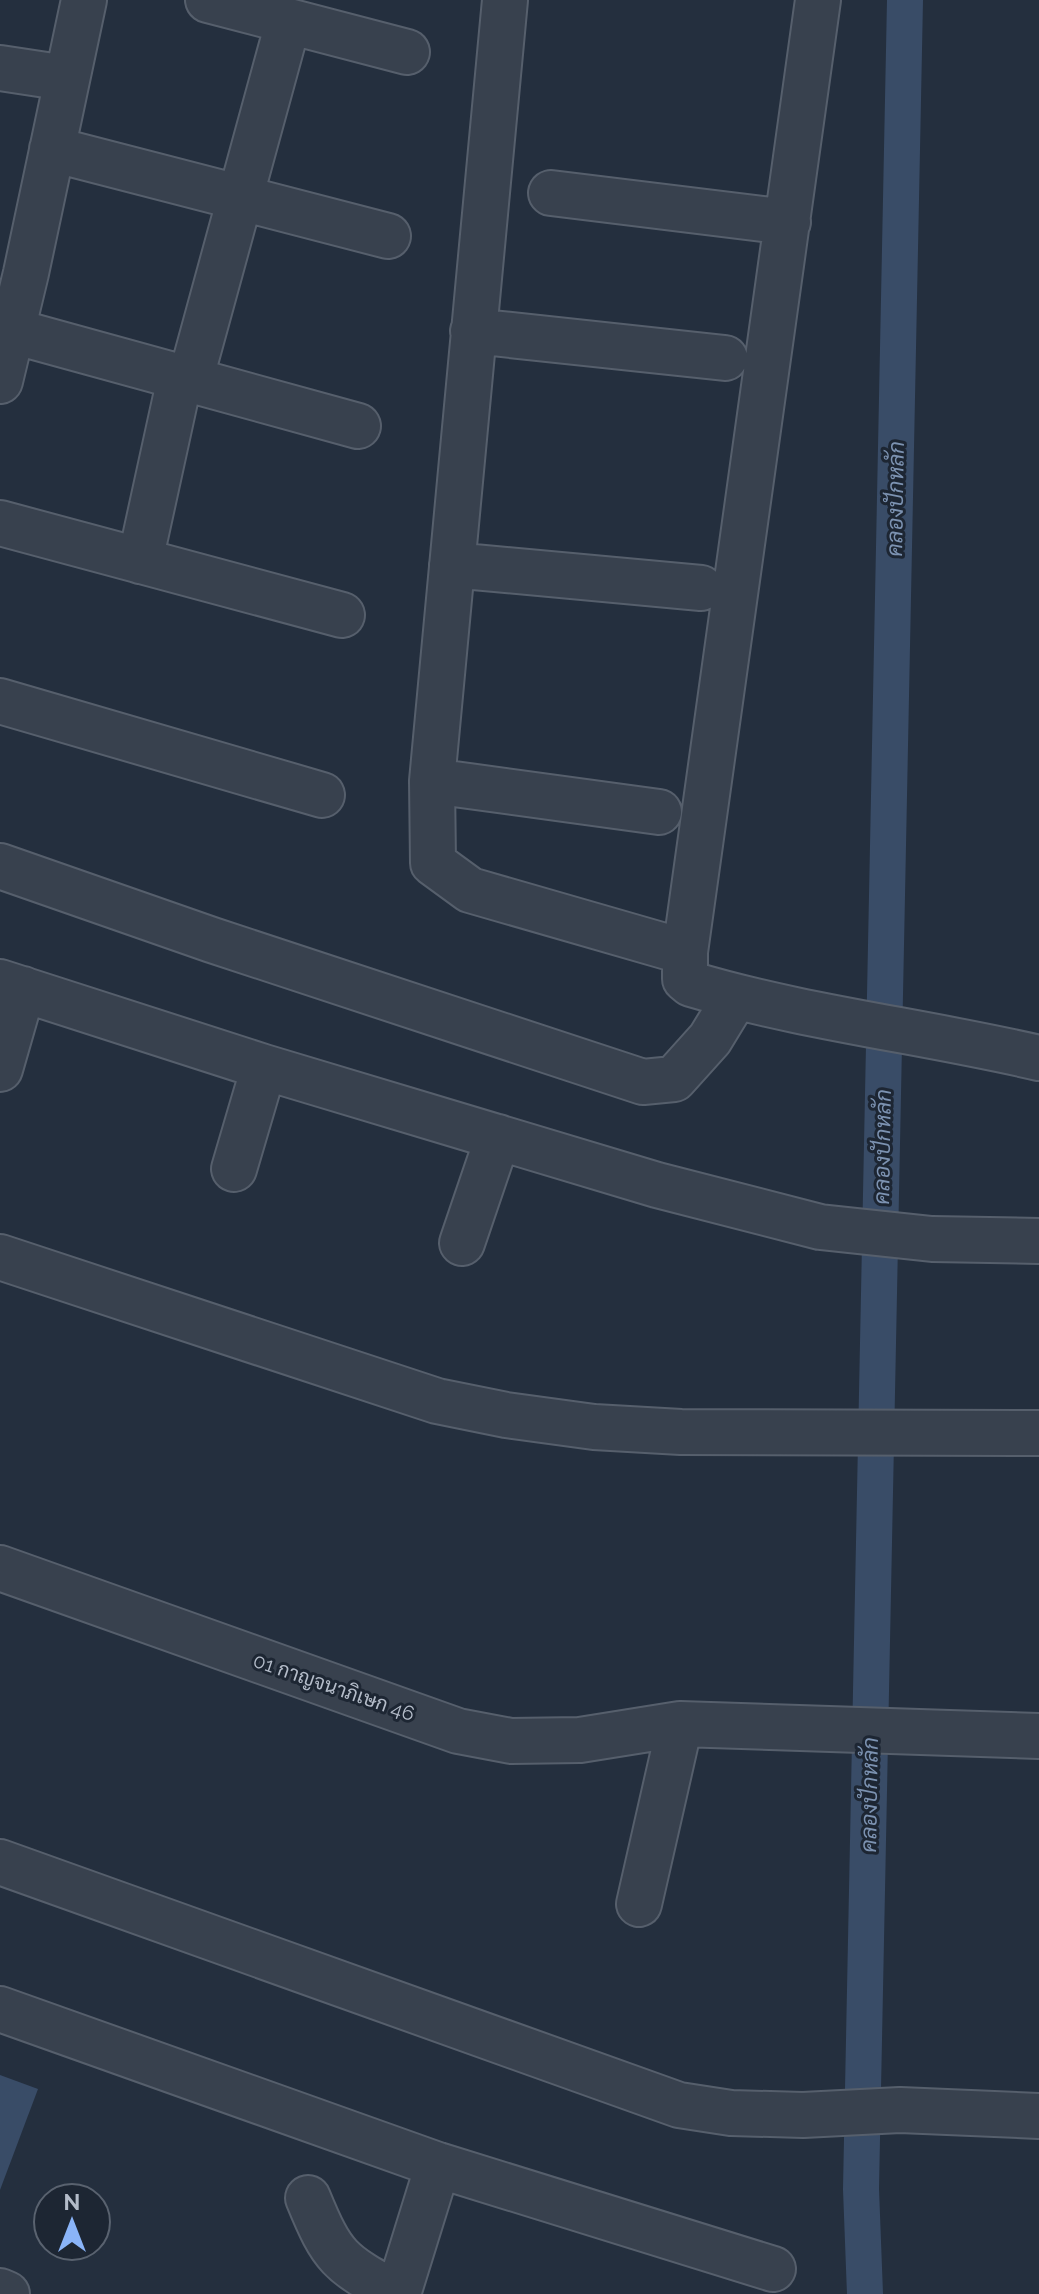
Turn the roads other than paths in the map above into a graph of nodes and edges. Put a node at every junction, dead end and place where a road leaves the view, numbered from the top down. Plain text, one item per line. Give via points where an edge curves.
1 (84, 0) edge
2 (208, 0) edge
3 (505, 0) edge
4 (818, 0) edge
5 (273, 12) edge
6 (407, 52) dead end
7 (0, 68) edge
8 (66, 78) junction
9 (52, 149) junction
10 (551, 193) dead end
11 (239, 197) junction
12 (788, 222) junction
13 (388, 236) dead end
14 (13, 271) edge
15 (13, 331) junction
16 (473, 331) junction
17 (725, 358) dead end
18 (185, 379) junction
19 (0, 381) edge
20 (358, 426) dead end
21 (0, 523) edge
22 (140, 561) junction
23 (452, 565) junction
24 (701, 588) dead end
25 (342, 615) dead end
26 (0, 701) edge
27 (432, 781) junction
28 (322, 795) dead end
29 (659, 812) dead end
30 (0, 866) edge
31 (685, 952) junction
32 (12, 985) edge
33 (735, 998) junction
34 (1039, 1058) edge
35 (264, 1067) junction
36 (0, 1069) edge
37 (498, 1137) junction
38 (234, 1169) dead end
39 (1039, 1241) edge
40 (462, 1243) dead end
41 (0, 1257) edge
42 (1039, 1433) edge
43 (0, 1568) edge
44 (680, 1724) junction
45 (1039, 1736) edge
46 (0, 1862) edge
47 (639, 1904) dead end
48 (0, 2009) edge
49 (1039, 2116) edge
50 (438, 2165) junction
51 (308, 2198) dead end
52 (773, 2269) dead end
53 (0, 2291) edge
54 (7, 2294) edge
55 (397, 2294) edge

1 - 8 street
2 - 5 street
3 - 16 street
4 - 12 street
5 - 6 street
5 - 11 street
7 - 8 street
8 - 9 street
9 - 11 street
9 - 14 street
10 - 12 street
11 - 13 street
11 - 18 street
12 - 31 street
14 - 15 street
15 - 18 street
15 - 19 street
16 - 17 street
16 - 23 street
18 - 20 street
18 - 22 street
21 - 22 street
22 - 25 street
23 - 24 street
23 - 27 street
26 - 28 street
27 - 29 street
27 - 31 street via 433,863 446,874 470,890
30 - 33 street via 643,1082 674,1079 710,1039
31 - 33 street via 685,979
32 - 35 street
32 - 36 street
33 - 34 street
35 - 37 street
35 - 38 street
37 - 39 street via 820,1227 932,1239
37 - 40 street
41 - 42 street via 437,1401 506,1415 681,1432
43 - 44 street, 01 กาญจนาภิเษก 46 via 458,1731 511,1741 580,1740
44 - 45 street, 01 กาญจนาภิเษก 46
44 - 47 street
46 - 49 street via 679,2105 731,2113 900,2110
48 - 50 street
50 - 52 street
50 - 55 street
51 - 55 street via 334,2254
53 - 54 street

